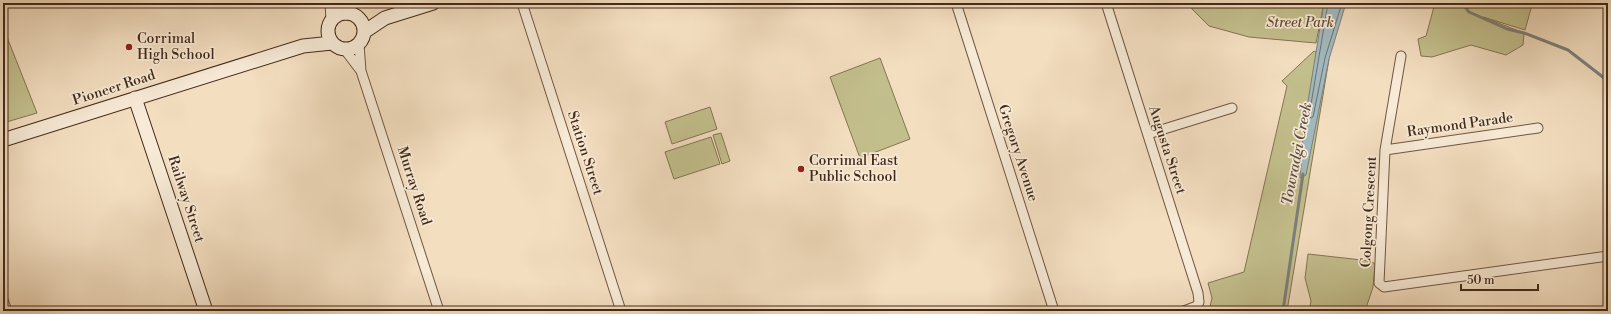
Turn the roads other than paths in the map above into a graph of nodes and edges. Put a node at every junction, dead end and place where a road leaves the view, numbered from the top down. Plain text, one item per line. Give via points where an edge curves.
1 (330, 3) edge
2 (433, 3) edge
3 (522, 3) edge
4 (956, 3) edge
5 (1106, 3) edge
6 (348, 12) edge
7 (386, 18) junction
8 (330, 24) junction
9 (362, 38) junction
10 (332, 43) junction
11 (304, 46) junction
12 (346, 50) junction
13 (1401, 56) dead end
14 (361, 71) junction
15 (135, 98) junction
16 (1232, 108) dead end
17 (1538, 128) dead end
18 (1148, 134) junction
19 (3, 140) edge
20 (1385, 150) junction
21 (1608, 256) edge
22 (3, 300) edge
23 (7, 311) edge
24 (206, 311) edge
25 (439, 311) edge
26 (621, 311) edge
27 (1054, 311) edge
28 (1184, 311) edge

1 - 8 street
2 - 7 main road
3 - 26 street, Station Street
4 - 27 street, Gregory Avenue
5 - 18 street, Augusta Street
6 - 7 main road
6 - 8 main road via 338,15
6 - 9 main road via 362,24
7 - 9 main road
8 - 10 main road via 328,36
8 - 11 main road, Pioneer Road
9 - 12 main road via 353,48
9 - 14 street, Murray Road
10 - 11 main road, Pioneer Road
10 - 12 main road
11 - 15 main road, Pioneer Road
12 - 14 street, Murray Road
13 - 20 street, Colgong Crescent
14 - 25 street, Murray Road
15 - 19 main road, Pioneer Road
15 - 24 main road, Railway Street
16 - 18 street
17 - 20 street, Raymond Parade
18 - 28 street, Augusta Street via 1198,293 1197,306
20 - 21 street, Colgong Crescent via 1379,283 1384,287
22 - 23 street

